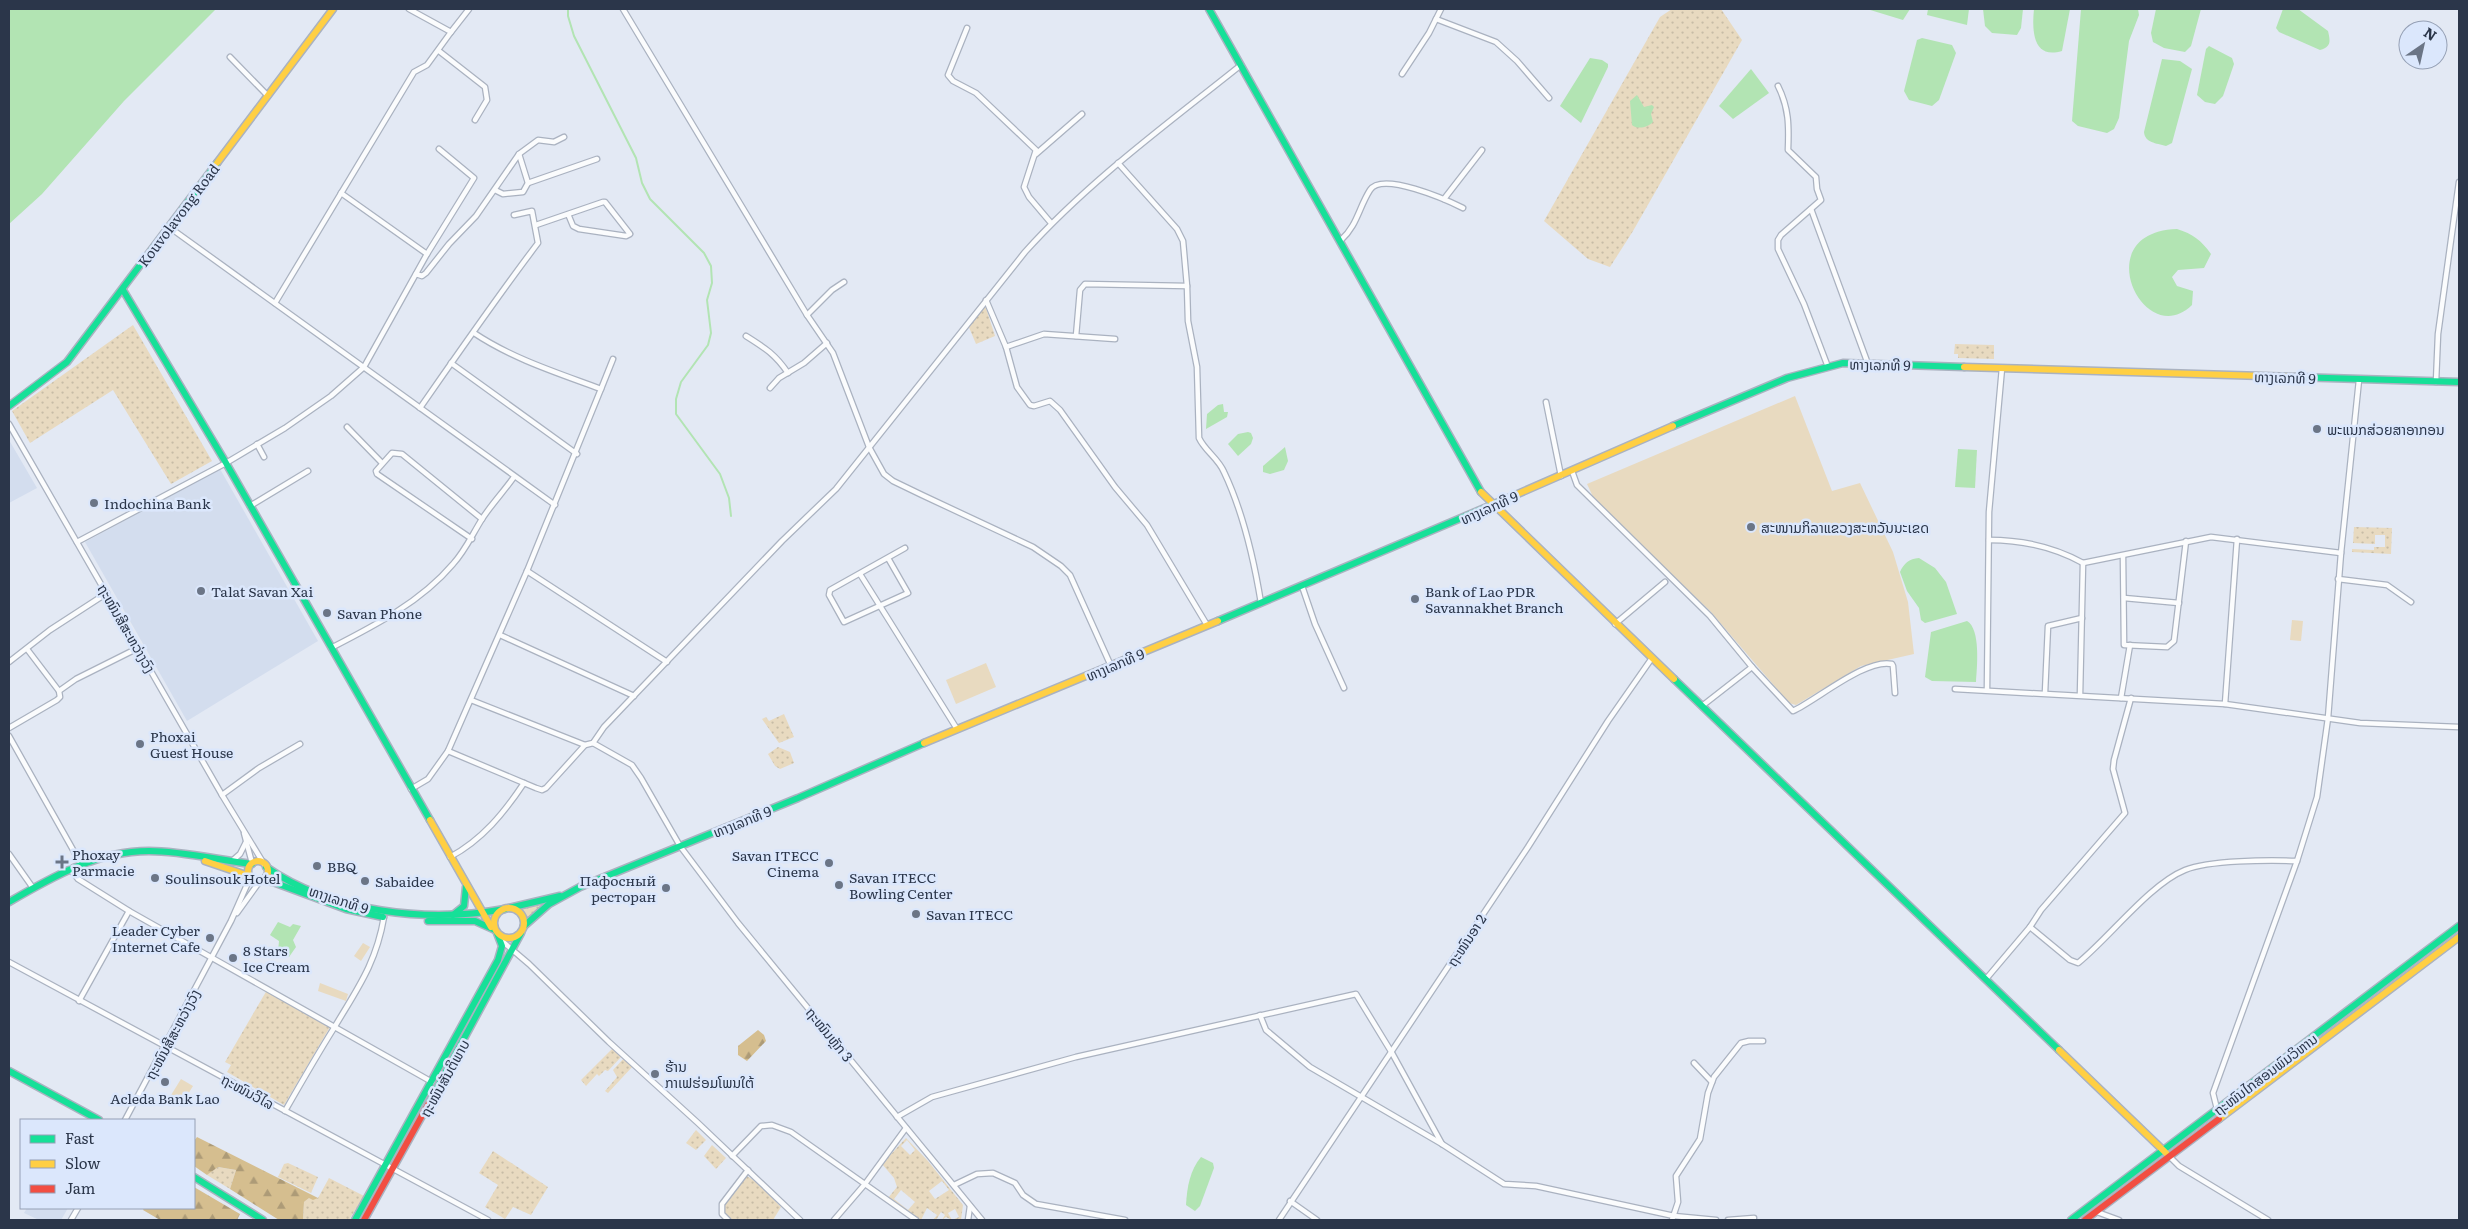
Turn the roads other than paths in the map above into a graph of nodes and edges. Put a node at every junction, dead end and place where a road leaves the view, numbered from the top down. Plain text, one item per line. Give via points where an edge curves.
1 (332, 9) edge
2 (409, 9) edge
3 (470, 9) edge
4 (623, 9) edge
5 (1209, 9) edge
6 (1441, 9) edge
7 (1436, 19) junction
8 (966, 28) dead end
9 (451, 32) junction
10 (439, 51) junction
11 (230, 57) dead end
12 (1241, 65) junction
13 (1402, 74) dead end
14 (1778, 86) dead end
15 (268, 96) junction
16 (1549, 98) dead end
17 (1082, 114) dead end
18 (475, 120) dead end
19 (564, 138) dead end
20 (439, 149) dead end
21 (1482, 150) dead end
22 (519, 154) junction
23 (1036, 154) junction
24 (597, 158) dead end
25 (1118, 163) junction
26 (2459, 182) edge
27 (528, 183) junction
28 (495, 190) junction
29 (341, 194) junction
30 (1444, 199) junction
31 (1463, 208) dead end
32 (1812, 209) junction
33 (568, 214) junction
34 (514, 215) dead end
35 (1051, 223) junction
36 (536, 225) junction
37 (169, 227) junction
38 (1341, 240) junction
39 (427, 254) junction
40 (416, 274) junction
41 (844, 282) dead end
42 (1187, 286) junction
43 (123, 290) junction
44 (986, 300) junction
45 (275, 303) junction
46 (808, 316) junction
47 (474, 333) junction
48 (746, 336) dead end
49 (1076, 336) junction
50 (1115, 339) dead end
51 (827, 343) junction
52 (1006, 347) junction
53 (613, 360) dead end
54 (451, 363) junction
55 (1868, 364) junction
56 (364, 367) junction
57 (1828, 367) junction
58 (2002, 368) junction
59 (788, 373) junction
60 (2359, 380) junction
61 (2436, 382) junction
62 (2459, 382) edge
63 (770, 388) dead end
64 (601, 389) junction
65 (1546, 402) dead end
66 (9, 406) edge
67 (420, 408) junction
68 (9, 424) edge
69 (346, 427) dead end
70 (257, 444) junction
71 (869, 447) junction
72 (577, 454) junction
73 (264, 457) dead end
74 (226, 463) junction
75 (382, 464) junction
76 (308, 470) dead end
77 (1572, 471) junction
78 (1561, 476) junction
79 (514, 477) junction
80 (555, 505) junction
81 (1492, 505) junction
82 (250, 506) junction
83 (482, 519) junction
84 (472, 539) junction
85 (2237, 539) junction
86 (1989, 540) junction
87 (2186, 541) junction
88 (77, 542) junction
89 (905, 548) dead end
90 (2340, 552) junction
91 (2123, 556) junction
92 (888, 558) junction
93 (2083, 563) junction
94 (528, 570) junction
95 (860, 574) junction
96 (2338, 579) junction
97 (1665, 582) dead end
98 (1302, 586) junction
99 (107, 593) junction
100 (2124, 598) junction
101 (2411, 602) dead end
102 (1261, 603) junction
103 (2179, 603) junction
104 (879, 605) junction
105 (2082, 618) junction
106 (1616, 624) junction
107 (1207, 625) junction
108 (500, 635) junction
109 (2130, 645) junction
110 (138, 648) junction
111 (331, 648) junction
112 (27, 649) junction
113 (1652, 658) junction
114 (9, 662) edge
115 (667, 662) junction
116 (1111, 666) junction
117 (1752, 667) junction
118 (1344, 688) dead end
119 (1955, 689) dead end
120 (1987, 689) junction
121 (59, 691) junction
122 (1895, 693) dead end
123 (2045, 693) junction
124 (2080, 695) junction
125 (634, 696) junction
126 (2122, 698) junction
127 (2131, 698) junction
128 (471, 700) junction
129 (2225, 704) junction
130 (1702, 706) junction
131 (2328, 718) junction
132 (2459, 727) edge
133 (9, 728) edge
134 (957, 729) junction
135 (9, 736) edge
136 (593, 743) junction
137 (300, 744) dead end
138 (585, 745) junction
139 (448, 751) junction
140 (524, 783) junction
141 (412, 789) junction
142 (222, 795) junction
143 (244, 832) junction
144 (246, 840) junction
145 (680, 846) junction
146 (9, 854) edge
147 (188, 856) junction
148 (450, 857) junction
149 (230, 861) junction
150 (2296, 861) junction
151 (81, 864) junction
152 (252, 864) junction
153 (265, 866) junction
154 (70, 869) junction
155 (250, 877) junction
156 (261, 881) junction
157 (466, 886) junction
158 (33, 888) junction
159 (567, 894) junction
160 (9, 902) edge
161 (507, 908) junction
162 (129, 911) junction
163 (481, 912) junction
164 (453, 915) junction
165 (384, 917) junction
166 (431, 918) junction
167 (232, 920) junction
168 (524, 926) junction
169 (2459, 926) edge
170 (2030, 928) junction
171 (494, 930) junction
172 (521, 933) junction
173 (2459, 937) edge
174 (501, 941) junction
175 (511, 951) junction
176 (212, 958) junction
177 (9, 962) edge
178 (1986, 980) junction
179 (79, 1001) junction
180 (1260, 1016) junction
181 (334, 1027) junction
182 (1763, 1041) dead end
183 (165, 1047) junction
184 (1392, 1053) junction
185 (1694, 1062) dead end
186 (9, 1071) edge
187 (432, 1082) junction
188 (1712, 1082) junction
189 (1362, 1098) junction
190 (2217, 1110) junction
191 (285, 1111) junction
192 (897, 1117) junction
193 (97, 1119) edge
194 (126, 1119) edge
195 (906, 1128) junction
196 (1442, 1144) junction
197 (2164, 1151) junction
198 (732, 1156) junction
199 (2170, 1157) junction
200 (386, 1165) junction
201 (394, 1169) junction
202 (748, 1170) junction
203 (195, 1178) edge
204 (865, 1184) junction
205 (954, 1186) junction
206 (1290, 1202) junction
207 (970, 1206) junction
208 (77, 1209) edge
209 (2096, 1212) junction
210 (1673, 1218) edge
211 (1754, 1218) dead end
212 (71, 1220) edge
213 (263, 1220) edge
214 (354, 1220) edge
215 (364, 1220) edge
216 (488, 1220) edge
217 (728, 1220) edge
218 (800, 1220) edge
219 (834, 1220) edge
220 (916, 1220) edge
221 (968, 1220) edge
222 (982, 1220) edge
223 (1125, 1220) edge
224 (1279, 1220) edge
225 (1317, 1220) edge
226 (1716, 1220) edge
227 (1728, 1220) edge
228 (2071, 1220) edge
229 (2085, 1220) edge
230 (2118, 1220) edge
231 (2268, 1220) edge

1 - 15 main road, Kouvolavong Road
2 - 9 street
3 - 9 street
4 - 46 street
5 - 12 main road
6 - 7 street
7 - 13 street
7 - 16 street via 1496,42
8 - 23 street via 948,75 976,93 1036,150
9 - 10 street
10 - 18 street via 485,87 487,100
10 - 29 street via 427,65 414,72
11 - 15 street
12 - 25 street
12 - 38 main road
14 - 32 street via 1789,118 1788,150 1818,180 1821,200
15 - 37 main road, Kouvolavong Road
17 - 23 street
19 - 22 street via 554,142 538,140
20 - 39 street via 474,178
21 - 30 street
22 - 27 street
22 - 28 street
23 - 35 street via 1024,187
24 - 27 street
25 - 35 street
25 - 42 street via 1180,234
26 - 61 street via 2440,315
27 - 28 street via 523,192 503,194
28 - 40 street via 426,273 422,276
29 - 39 street
29 - 45 street
30 - 31 street
30 - 38 street via 1389,183 1373,185 1357,220
32 - 55 street
32 - 57 street via 1781,235 1777,243
33 - 33 street via 605,202 630,234 579,229 573,226
33 - 36 street
34 - 36 street via 532,211
35 - 44 street
36 - 47 street via 538,243 490,306
37 - 43 main road, Kouvolavong Road
37 - 45 street
38 - 81 main road via 1483,496
39 - 40 street
40 - 56 street
41 - 46 street
42 - 49 street via 1085,284 1080,290
42 - 102 street via 1188,321 1198,385 1199,438 1224,472 1239,512
43 - 66 main road, Kouvolavong Road via 67,362
43 - 74 main road
44 - 52 street
44 - 71 street
45 - 56 street
46 - 51 street
47 - 54 street
47 - 64 street via 491,345
48 - 59 street via 777,357
49 - 50 street
49 - 52 street via 1044,334
51 - 59 street
51 - 71 street via 845,379
52 - 107 street via 1016,387 1022,396 1030,405 1050,401 1060,410 1098,465 1147,525
53 - 64 street
54 - 67 street
54 - 72 street
55 - 57 main road, ທາງເລກທີ 9 via 1843,363
55 - 58 main road, ທາງເລກທີ 9
56 - 67 street
56 - 70 street via 331,396
57 - 77 main road, ທາງເລກທີ 9 via 1787,378
58 - 60 main road, ທາງເລກທີ 9
58 - 86 street
59 - 63 street
60 - 61 main road, ທາງເລກທີ 9
60 - 90 street
61 - 62 main road, ທາງເລກທີ 9
64 - 72 street
65 - 78 street
67 - 79 street
68 - 88 street, ຖະໜົນສີສະຫວ່າງວົງ
69 - 75 street
70 - 73 street
70 - 74 street
71 - 115 street via 836,489
71 - 116 street via 884,474 893,481 1033,547 1061,566 1070,575
72 - 80 street
74 - 82 main road
74 - 88 street
75 - 83 street via 392,453 402,454
75 - 84 street via 377,474
76 - 82 street
77 - 78 main road, ທາງເລກທີ 9
77 - 117 street via 1577,485 1710,616
78 - 81 main road, ທາງເລກທີ 9
79 - 80 street
79 - 83 street
80 - 94 street
81 - 98 main road, ທາງເລກທີ 9
81 - 106 main road
82 - 111 main road
83 - 84 street
84 - 111 street via 453,565 432,585 376,624
85 - 87 street via 2211,537
85 - 90 street
85 - 129 street
86 - 93 street via 2017,540 2067,554
86 - 120 street
87 - 91 street
87 - 103 street
88 - 99 street, ຖະໜົນສີສະຫວ່າງວົງ
89 - 92 street
90 - 96 street
91 - 93 street
91 - 100 street
92 - 95 street
92 - 104 street via 908,593
93 - 105 street
94 - 108 street
94 - 115 street
95 - 104 street
95 - 104 street via 830,590 829,595 844,622
96 - 101 street via 2387,585
96 - 131 street
97 - 106 street
98 - 102 main road, ທາງເລກທີ 9
98 - 118 street
99 - 110 street, ຖະໜົນສີສະຫວ່າງວົງ
99 - 112 street
100 - 103 street
100 - 109 street via 2124,645
102 - 107 main road, ທາງເລກທີ 9
103 - 109 street via 2174,641 2167,647
104 - 134 street
105 - 123 street via 2048,626
105 - 124 street
106 - 113 main road
107 - 116 main road, ທາງເລກທີ 9
108 - 125 street
108 - 128 street
109 - 126 street
110 - 121 street
110 - 142 street, ຖະໜົນສີສະຫວ່າງວົງ
111 - 141 main road
112 - 114 street
112 - 121 street
113 - 130 main road
113 - 184 street, ຖະໜົນອາ 2
115 - 125 street
116 - 134 main road, ທາງເລກທີ 9
117 - 122 street via 1793,711 1862,670 1884,663 1893,666
117 - 130 street
119 - 120 street
120 - 123 street
121 - 133 street via 57,700
123 - 124 street
124 - 126 street
125 - 136 street
126 - 127 street
127 - 129 street
127 - 170 street via 2113,769 2125,813 2041,910
128 - 138 street
128 - 139 street
129 - 131 street
130 - 178 main road
131 - 132 street via 2360,723
131 - 150 street via 2317,797
134 - 145 main road, ທາງເລກທີ 9 via 844,780
135 - 151 street
136 - 138 street
136 - 145 street, ຖະໜົນຫຼັກ 3 via 632,765
137 - 142 street
138 - 140 street via 546,788 542,790
139 - 140 street
139 - 141 street via 428,779
140 - 148 street via 482,836
141 - 148 main road
142 - 143 street, ຖະໜົນສີສະຫວ່າງວົງ
143 - 144 street
143 - 153 street, ຖະໜົນສີສະຫວ່າງວົງ
144 - 149 street via 240,854
144 - 152 street
145 - 159 main road, ທາງເລກທີ 9
145 - 192 street, ຖະໜົນຫຼັກ 3 via 738,923
146 - 158 street
147 - 149 main road
147 - 151 main road via 136,852 115,854
147 - 155 main road
148 - 157 main road
149 - 152 main road
150 - 170 street via 2222,863 2183,870 2160,887 2078,963
150 - 190 street via 2213,1094
151 - 154 main road
152 - 153 main road via 259,862
152 - 155 main road via 248,871
153 - 156 main road via 266,876
153 - 166 main road, ທາງເລກທີ 9 via 287,880 347,904
154 - 158 main road
154 - 162 street via 78,879
155 - 156 main road
155 - 167 street
156 - 165 main road, ທາງເລກທີ 9 via 273,882 346,909
156 - 167 street
157 - 163 main road
157 - 164 main road via 464,906
158 - 160 main road
159 - 161 main road, ທາງເລກທີ 9
159 - 168 main road, ທາງເລກທີ 9 via 538,912
161 - 163 main road, ທາງເລກທີ 9
161 - 168 main road via 520,914
161 - 171 main road via 495,917
162 - 176 street
162 - 179 street
163 - 164 main road, ທາງເລກທີ 9
163 - 171 main road
164 - 166 main road, ທາງເລກທີ 9
165 - 166 main road, ທາງເລກທີ 9
165 - 181 street via 373,962
166 - 171 main road, ທາງເລກທີ 9 via 475,920
167 - 176 street, ຖະໜົນສີສະຫວ່າງວົງ
168 - 172 main road, ທາງເລກທີ 9
169 - 190 main road, ຖະໜົນໄກສອນພົມວິຫານ
170 - 178 street
171 - 172 main road, ທາງເລກທີ 9 via 509,939
171 - 174 main road
172 - 175 main road, ຖະໜົນສັນຕິພາບ
173 - 199 main road, ຖະໜົນໄກສອນພົມວິຫານ
174 - 175 street
174 - 187 main road, ຖະໜົນສັນຕິພາບ via 498,960
175 - 198 street via 529,964
175 - 201 main road, ຖະໜົນສັນຕິພາບ
176 - 181 street
176 - 183 street, ຖະໜົນສີສະຫວ່າງວົງ
177 - 179 street, ຖະໜົນວິໄລ
178 - 197 main road
179 - 183 street, ຖະໜົນວິໄລ
180 - 184 street via 1356,994
180 - 189 street via 1266,1030 1310,1068
180 - 192 street via 1076,1057 940,1095
181 - 187 street
181 - 191 street
182 - 188 street via 1740,1043
183 - 191 street, ຖະໜົນວິໄລ
183 - 194 street, ຖະໜົນສີສະຫວ່າງວົງ
184 - 189 street, ຖະໜົນອາ 2
184 - 196 street
185 - 188 street
186 - 193 main road
187 - 200 main road, ຖະໜົນສັນຕິພາບ
188 - 210 street via 1700,1139 1676,1176 1678,1202
189 - 196 street
189 - 206 street, ຖະໜົນອາ 2
190 - 197 main road, ຖະໜົນໄກສອນພົມວິຫານ
191 - 200 street, ຖະໜົນວິໄລ
192 - 195 street, ຖະໜົນຫຼັກ 3
195 - 204 street
195 - 205 street, ຖະໜົນຫຼັກ 3
196 - 210 street via 1504,1184 1536,1186
197 - 199 main road
197 - 228 main road, ຖະໜົນໄກສອນພົມວິຫານ
198 - 202 street
198 - 204 street via 761,1126 772,1125 791,1132
199 - 209 main road, ຖະໜົນໄກສອນພົມວິຫານ
199 - 231 street via 2179,1166
200 - 201 street, ຖະໜົນວິໄລ
200 - 214 main road, ຖະໜົນສັນຕິພາບ
201 - 215 main road, ຖະໜົນສັນຕິພາບ
201 - 216 street, ຖະໜົນວິໄລ
202 - 217 street via 722,1204 722,1214
202 - 218 street
203 - 213 main road
204 - 219 street
204 - 220 street
205 - 207 street, ຖະໜົນຫຼັກ 3
205 - 223 street via 977,1174 993,1173 1015,1183 1023,1195 1036,1204
206 - 224 street, ຖະໜົນອາ 2
206 - 225 street
207 - 221 street
207 - 222 street, ຖະໜົນຫຼັກ 3
208 - 212 street
209 - 229 main road, ຖະໜົນໄກສອນພົມວິຫານ
209 - 230 street
210 - 226 street
211 - 227 street

